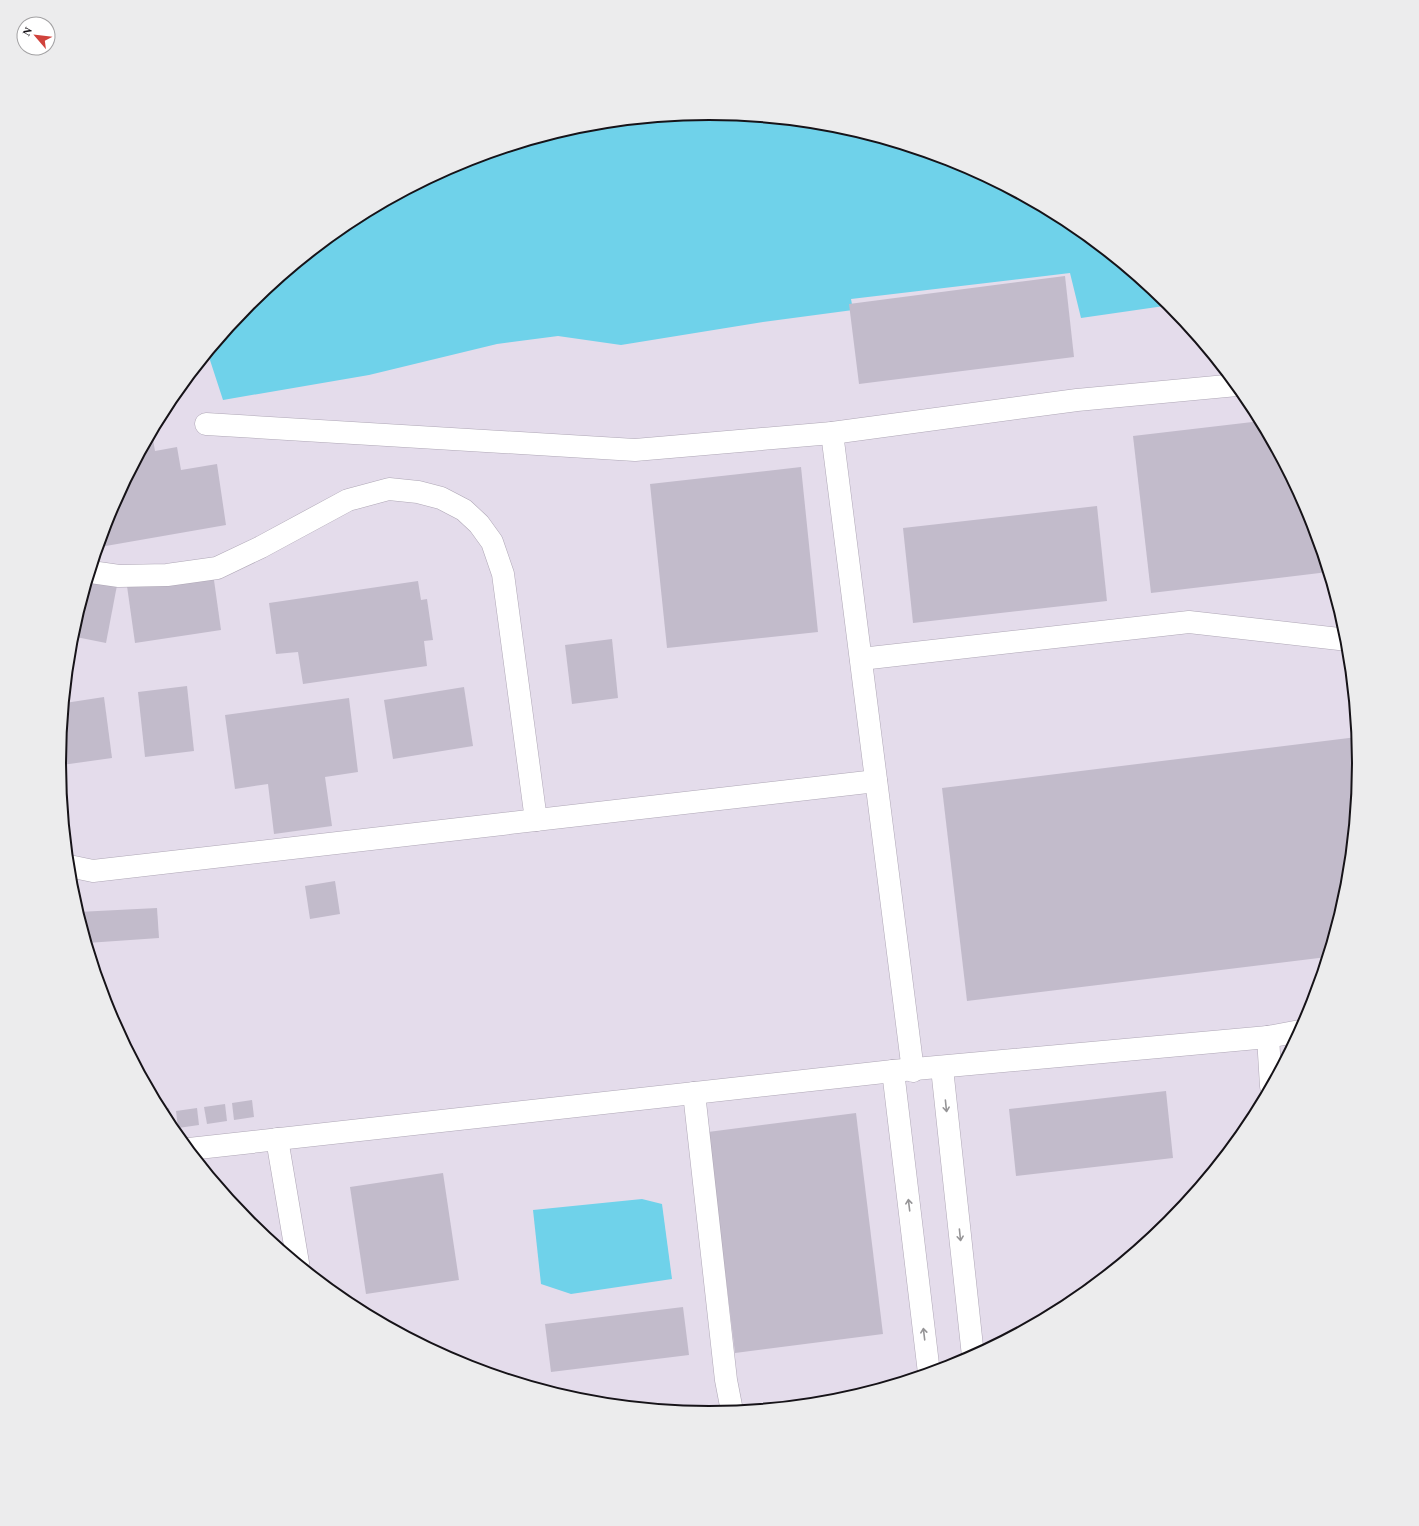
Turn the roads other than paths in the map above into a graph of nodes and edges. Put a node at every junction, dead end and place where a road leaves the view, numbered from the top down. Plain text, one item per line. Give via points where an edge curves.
1 (1231, 386) edge
2 (206, 424) dead end
3 (832, 434) junction
4 (95, 573) edge
5 (1341, 639) edge
6 (861, 659) junction
7 (876, 781) junction
8 (536, 820) junction
9 (75, 867) edge
10 (1294, 1032) edge
11 (1268, 1036) junction
12 (942, 1068) junction
13 (903, 1071) junction
14 (1271, 1078) edge
15 (694, 1093) junction
16 (277, 1139) junction
17 (194, 1148) edge
18 (297, 1257) edge
19 (973, 1350) edge
20 (929, 1368) edge
21 (731, 1406) edge

1 - 3 lane via 1076,400
2 - 3 lane via 635,450
3 - 6 lane
4 - 8 lane via 119,576 167,575 217,568 348,500 389,489 441,498 458,507 479,524 492,542 503,574
5 - 6 lane via 1189,622
6 - 7 lane
7 - 8 lane
7 - 13 lane
8 - 9 lane via 93,871
10 - 11 lane
11 - 12 lane
11 - 14 lane
12 - 13 lane
12 -> 19 lane
13 - 15 lane
20 -> 13 lane
15 - 16 lane
15 - 21 lane
16 - 17 lane
16 - 18 lane

